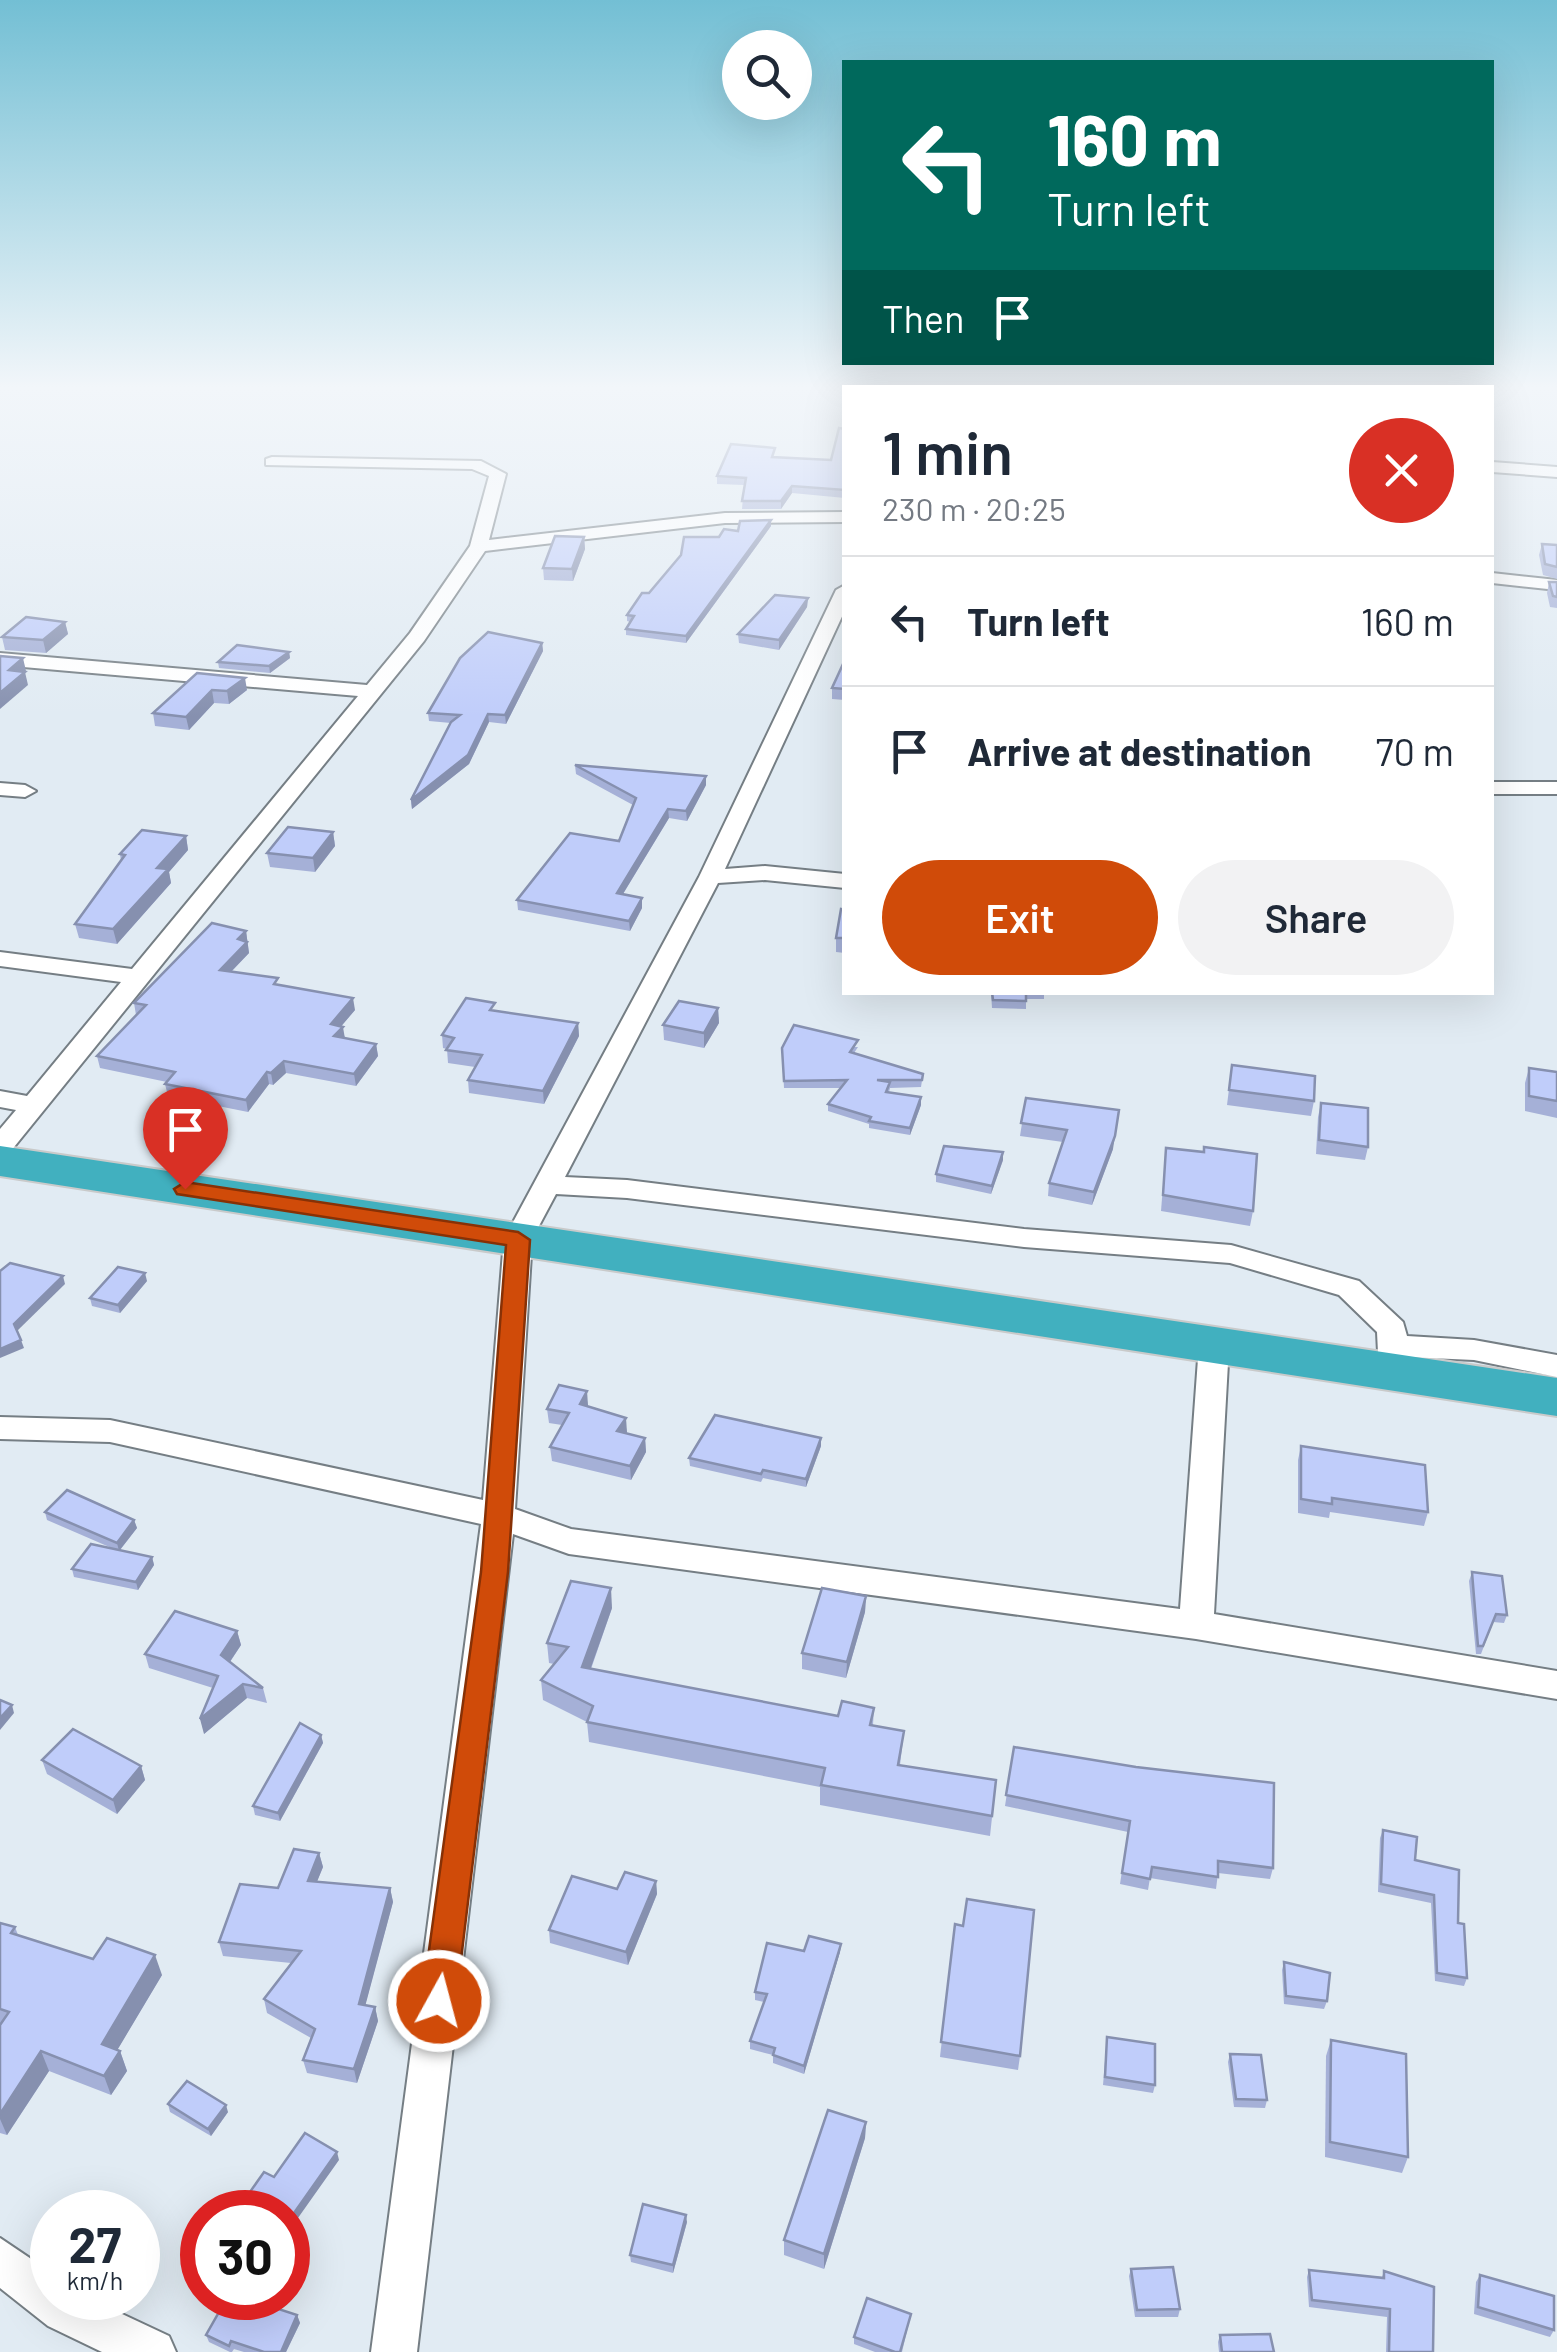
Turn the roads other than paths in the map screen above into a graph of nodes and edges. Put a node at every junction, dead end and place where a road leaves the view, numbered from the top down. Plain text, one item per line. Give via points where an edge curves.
1 (493, 498) edge
2 (842, 517) edge
3 (479, 546) junction
4 (1494, 578) edge
5 (1557, 584) edge
6 (842, 596) edge
7 (0, 659) edge
8 (372, 691) junction
9 (1494, 788) edge
10 (1557, 788) edge
11 (0, 789) edge
12 (25, 792) dead end
13 (710, 877) junction
14 (842, 881) edge
15 (0, 959) edge
16 (139, 977) junction
17 (0, 1099) edge
18 (34, 1105) junction
19 (0, 1146) edge
20 (0, 1161) edge
21 (546, 1186) junction
22 (518, 1240) junction
23 (1214, 1345) junction
24 (1393, 1360) junction
25 (1557, 1366) edge
26 (1557, 1398) edge
27 (0, 1428) edge
28 (499, 1516) junction
29 (1196, 1625) junction
30 (1557, 1685) edge
31 (0, 2260) edge
32 (152, 2352) edge
33 (394, 2352) edge

1 - 3 street
2 - 3 street via 725,518
3 - 8 street
4 - 5 street
6 - 13 street
7 - 8 street
8 - 16 street
9 - 10 street
11 - 12 street
13 - 14 street via 766,873
13 - 21 street
15 - 16 street
16 - 18 street
17 - 18 street
18 - 19 street
20 - 22 highway
21 - 22 street
21 - 24 street via 627,1189 1024,1238 1231,1254 1348,1288 1392,1330
22 - 23 highway
22 - 28 street
23 - 24 highway
23 - 29 street
24 - 25 street via 1474,1350
24 - 26 highway
27 - 28 street via 110,1431
28 - 29 street via 569,1541
28 - 33 street
29 - 30 street
31 - 32 street via 64,2310

